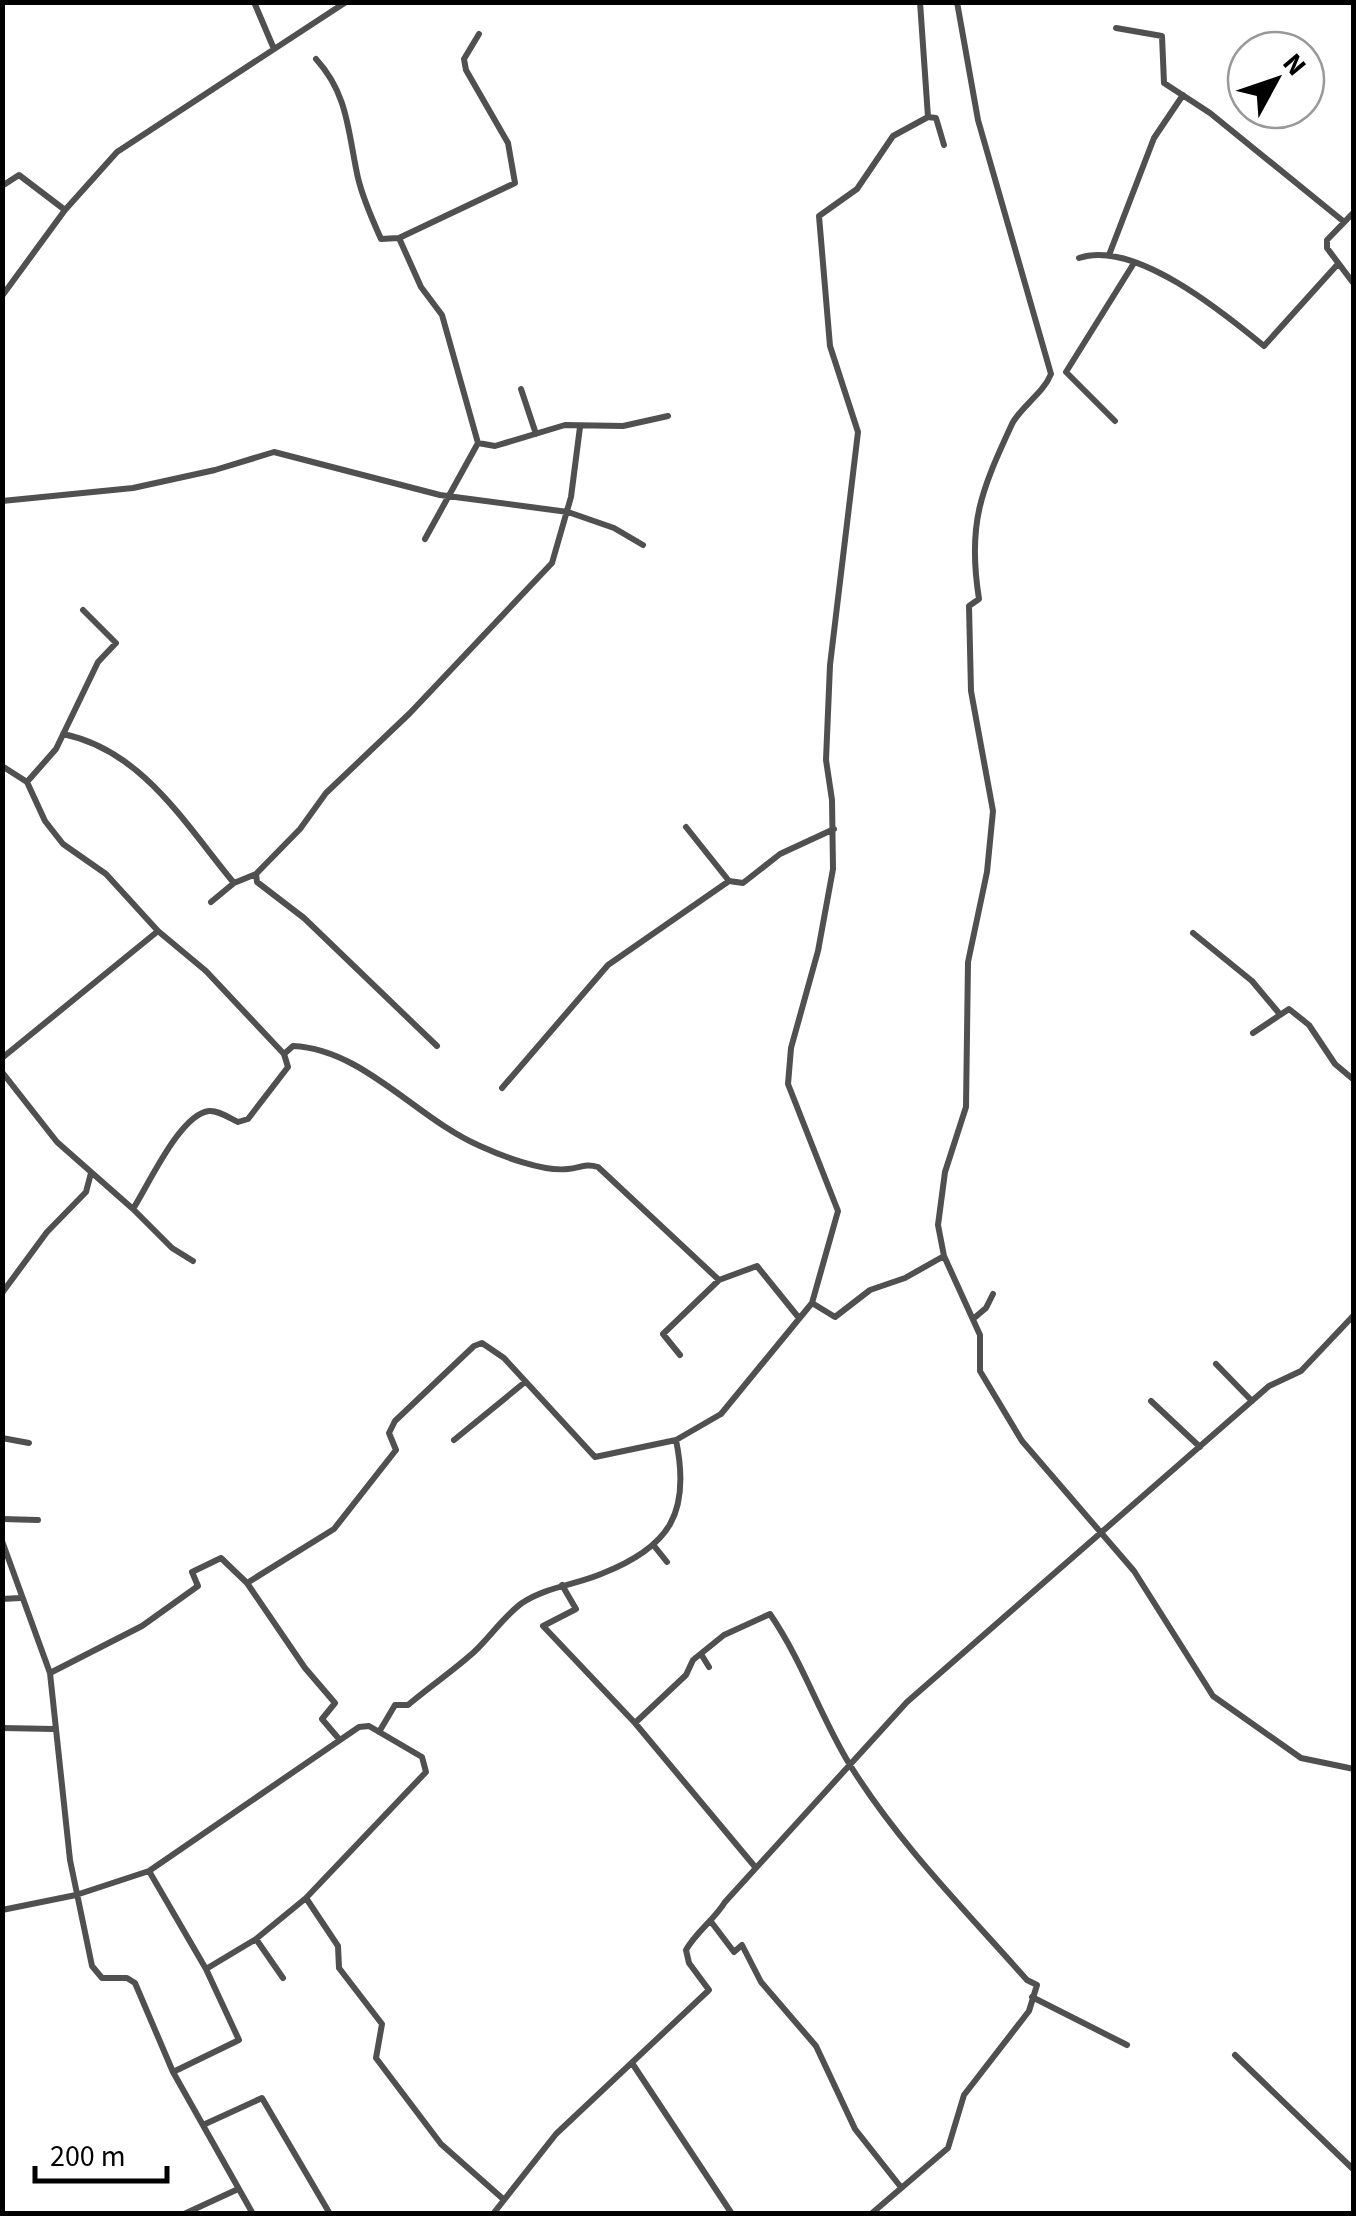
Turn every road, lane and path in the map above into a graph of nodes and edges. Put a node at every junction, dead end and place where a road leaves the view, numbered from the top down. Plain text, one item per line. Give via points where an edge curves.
1 (254, 2) edge
2 (346, 2) edge
3 (920, 2) edge
4 (957, 2) edge
5 (1116, 28) dead end
6 (480, 34) dead end
7 (274, 48) junction
8 (316, 59) dead end
9 (1182, 95) junction
10 (928, 117) junction
11 (944, 145) dead end
12 (2, 186) edge
13 (65, 210) junction
14 (1354, 212) edge
15 (1343, 221) junction
16 (400, 238) junction
17 (1110, 255) junction
18 (1079, 258) dead end
19 (1134, 263) junction
20 (1336, 265) junction
21 (1354, 284) edge
22 (2, 296) edge
23 (521, 390) dead end
24 (668, 416) dead end
25 (1115, 420) dead end
26 (580, 427) junction
27 (536, 434) junction
28 (478, 443) junction
29 (452, 496) junction
30 (2, 500) edge
31 (568, 512) junction
32 (425, 539) dead end
33 (643, 545) dead end
34 (82, 610) dead end
35 (63, 734) junction
36 (2, 766) edge
37 (28, 782) junction
38 (686, 826) dead end
39 (834, 829) junction
40 (256, 874) junction
41 (728, 882) junction
42 (234, 883) junction
43 (211, 902) dead end
44 (158, 931) junction
45 (1193, 932) dead end
46 (1278, 1012) junction
47 (1253, 1033) dead end
48 (437, 1046) dead end
49 (284, 1054) junction
50 (2, 1058) edge
51 (2, 1072) edge
52 (1354, 1080) edge
53 (502, 1088) dead end
54 (91, 1173) junction
55 (134, 1209) junction
56 (944, 1256) junction
57 (193, 1261) dead end
58 (719, 1280) junction
59 (2, 1294) edge
60 (993, 1294) dead end
61 (812, 1303) junction
62 (1354, 1315) edge
63 (799, 1318) junction
64 (973, 1319) junction
65 (680, 1355) dead end
66 (1216, 1364) dead end
67 (525, 1382) junction
68 (1151, 1401) dead end
69 (1252, 1401) junction
70 (2, 1438) edge
71 (454, 1440) dead end
72 (676, 1440) junction
73 (29, 1444) dead end
74 (1200, 1447) junction
75 (2, 1518) edge
76 (38, 1520) dead end
77 (1098, 1532) junction
78 (2, 1541) edge
79 (655, 1547) junction
80 (668, 1562) dead end
81 (247, 1583) junction
82 (561, 1584) junction
83 (20, 1598) junction
84 (2, 1599) edge
85 (700, 1654) junction
86 (709, 1666) dead end
87 (50, 1673) junction
88 (634, 1723) junction
89 (2, 1728) edge
90 (54, 1730) junction
91 (379, 1732) junction
92 (339, 1739) junction
93 (848, 1762) junction
94 (1354, 1769) edge
95 (756, 1868) junction
96 (149, 1871) junction
97 (76, 1896) junction
98 (306, 1898) junction
99 (2, 1910) edge
100 (712, 1923) junction
101 (256, 1940) junction
102 (206, 1968) junction
103 (283, 1978) dead end
104 (1032, 1996) junction
105 (1127, 2044) dead end
106 (1235, 2055) dead end
107 (632, 2063) junction
108 (173, 2072) junction
109 (203, 2125) junction
110 (1354, 2170) edge
111 (900, 2186) junction
112 (236, 2190) junction
113 (502, 2198) junction
114 (184, 2214) edge
115 (253, 2214) edge
116 (330, 2214) edge
117 (493, 2214) edge
118 (732, 2214) edge
119 (870, 2214) edge

1 - 7 street
2 - 7 street
3 - 10 street
4 - 56 street via 978,120 1051,374 1012,424 972,530 980,599 969,606 971,692 992,811 968,962 966,1107 942,1186 938,1225
5 - 9 street via 1162,36 1163,81
6 - 16 street via 464,58 466,70 508,143 515,182
7 - 13 street via 117,152
8 - 16 street via 347,108 371,217 382,239
9 - 15 street
9 - 17 street via 1154,138
10 - 11 street via 936,118
10 - 39 street via 893,136 856,189 819,216 830,346 858,432 830,665 826,760
12 - 13 street via 19,175
13 - 22 street
14 - 15 street
15 - 20 street via 1327,240
16 - 28 street via 442,315
17 - 18 street
17 - 19 street
19 - 20 street via 1196,290 1264,346
19 - 25 street via 1066,372
20 - 21 street
23 - 27 street
24 - 26 street
26 - 27 street
26 - 31 street
27 - 28 street via 495,446
28 - 29 street
29 - 30 street via 274,452 133,488
29 - 31 street
29 - 32 street
31 - 33 street
31 - 40 street via 552,563 326,792
34 - 35 street via 116,643 98,662
35 - 37 street
35 - 42 street via 95,741 139,770
36 - 37 street
37 - 44 street via 64,844 106,874
38 - 41 street
39 - 41 street via 780,854 743,883
39 - 61 street via 828,904 788,1084 838,1211
40 - 42 street
40 - 48 street via 257,882 304,918
41 - 53 street via 608,965
42 - 43 street
44 - 49 street
44 - 50 street
45 - 46 street via 1252,980
46 - 47 street
46 - 52 street via 1289,1010 1310,1026
49 - 55 street via 288,1067 248,1119 203,1112 166,1150
49 - 58 street via 293,1046 318,1048 484,1148 534,1164 598,1167
51 - 54 street via 57,1142
54 - 55 street
54 - 59 street via 86,1192
55 - 57 street
56 - 61 street via 870,1290 835,1317
56 - 64 street
58 - 63 street via 756,1266
58 - 65 street via 663,1334
60 - 64 street
61 - 63 street
62 - 69 street via 1301,1371
63 - 72 street via 721,1414
64 - 77 street via 980,1370 1005,1418
66 - 69 street
67 - 71 street
67 - 72 street via 594,1457
67 - 81 street via 504,1358 482,1343 474,1346 395,1421 389,1433 396,1450 334,1529
68 - 74 street
69 - 74 street
70 - 73 street
72 - 79 street via 684,1482
74 - 77 street
75 - 76 street
77 - 93 street
77 - 94 street via 1134,1571 1213,1696 1301,1758
78 - 83 street
79 - 80 street
79 - 82 street via 598,1576
81 - 87 street via 221,1558 192,1572 198,1586 142,1626
81 - 92 street via 335,1703 322,1719
82 - 88 street via 576,1608 544,1626
82 - 91 street via 521,1604 472,1654 408,1704 395,1705
83 - 84 street
83 - 87 street
85 - 86 street
85 - 88 street
85 - 93 street via 770,1614
87 - 90 street
88 - 95 street
89 - 90 street
90 - 97 street
91 - 92 street via 359,1727
91 - 98 street via 422,1757 426,1772
92 - 96 street
93 - 95 street
93 - 104 street via 927,1870 1037,1985
95 - 100 street
96 - 97 street
96 - 102 street
97 - 99 street
97 - 108 street via 92,1966 102,1978 135,1983
98 - 101 street
98 - 113 street via 338,1946 339,1968 382,2024 376,2058 441,2144
100 - 107 street via 686,1950 709,1990
100 - 111 street via 734,1952 742,1946 761,1982 816,2046 855,2129
101 - 102 street
101 - 103 street
102 - 108 street via 239,2040
104 - 105 street
104 - 111 street via 1029,2011 964,2095 948,2148
106 - 110 street
107 - 113 street via 556,2134
107 - 118 street
108 - 109 street
109 - 112 street
109 - 116 street via 262,2098
111 - 119 street
112 - 114 street
112 - 115 street
113 - 117 street

